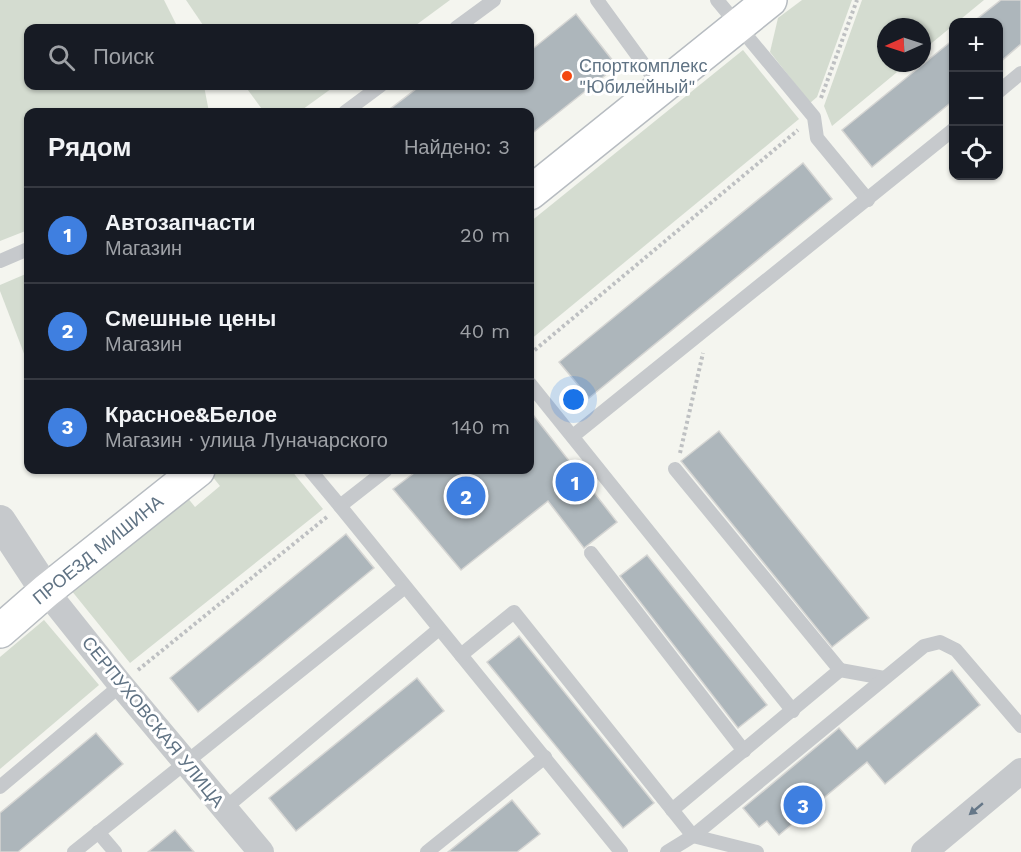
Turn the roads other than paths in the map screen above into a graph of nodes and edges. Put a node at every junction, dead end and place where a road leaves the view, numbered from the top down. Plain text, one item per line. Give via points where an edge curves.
1 (494, 0) edge
2 (597, 0) edge
3 (717, 0) edge
4 (770, 0) edge
5 (461, 24) edge
6 (737, 26) junction
7 (1021, 73) edge
8 (661, 87) junction
9 (1003, 89) edge
10 (375, 90) edge
11 (351, 108) edge
12 (949, 133) edge
13 (534, 190) edge
14 (868, 200) junction
15 (24, 251) edge
16 (0, 261) edge
17 (534, 389) edge
18 (573, 436) junction
19 (675, 469) road end
20 (193, 474) edge
21 (313, 474) edge
22 (381, 474) edge
23 (340, 506) junction
24 (0, 521) edge
25 (591, 553) dead end
26 (405, 586) junction
27 (46, 591) junction
28 (439, 629) junction
29 (0, 632) edge
30 (461, 655) junction
31 (840, 670) junction
32 (884, 678) junction
33 (121, 685) junction
34 (793, 711) junction
35 (1021, 726) edge
36 (744, 751) junction
37 (545, 757) junction
38 (185, 762) junction
39 (1021, 771) edge
40 (0, 788) edge
41 (224, 809) junction
42 (672, 810) junction
43 (98, 831) junction
44 (693, 836) junction
45 (74, 852) edge
46 (115, 852) edge
47 (261, 852) edge
48 (427, 852) edge
49 (621, 852) edge
50 (667, 852) edge
51 (757, 852) edge
52 (924, 852) edge

1 - 5 lane
2 - 8 lane
3 - 6 lane
4 - 6 main road
6 - 8 main road
6 - 14 lane via 814,117 817,138
7 - 9 lane
8 - 13 main road
10 - 11 lane
12 - 14 lane
14 - 18 lane
15 - 16 lane
17 - 18 lane
18 - 34 lane
19 - 31 lane
20 - 27 main road, ПРОЕЗД МИШИНА
21 - 23 lane
22 - 23 lane
23 - 26 lane
24 - 27 street
25 - 36 lane
26 - 28 lane
26 - 38 lane
27 - 29 main road, ПРОЕЗД МИШИНА
27 - 33 street, СЕРПУХОВСКАЯ УЛИЦА
28 - 30 lane
28 - 41 lane
30 - 37 lane
30 - 42 lane via 514,612
31 - 32 lane
31 - 34 lane
32 - 35 lane via 924,646 940,642 956,650
32 - 44 lane
33 - 38 street, СЕРПУХОВСКАЯ УЛИЦА
33 - 40 lane
34 - 36 lane
36 - 42 lane
37 - 48 lane
37 - 49 lane
38 - 41 street, СЕРПУХОВСКАЯ УЛИЦА
38 - 43 lane
39 -> 52 street
41 - 47 street, СЕРПУХОВСКАЯ УЛИЦА
42 - 44 lane
43 - 45 lane
43 - 46 lane
44 - 50 lane
44 - 51 lane

